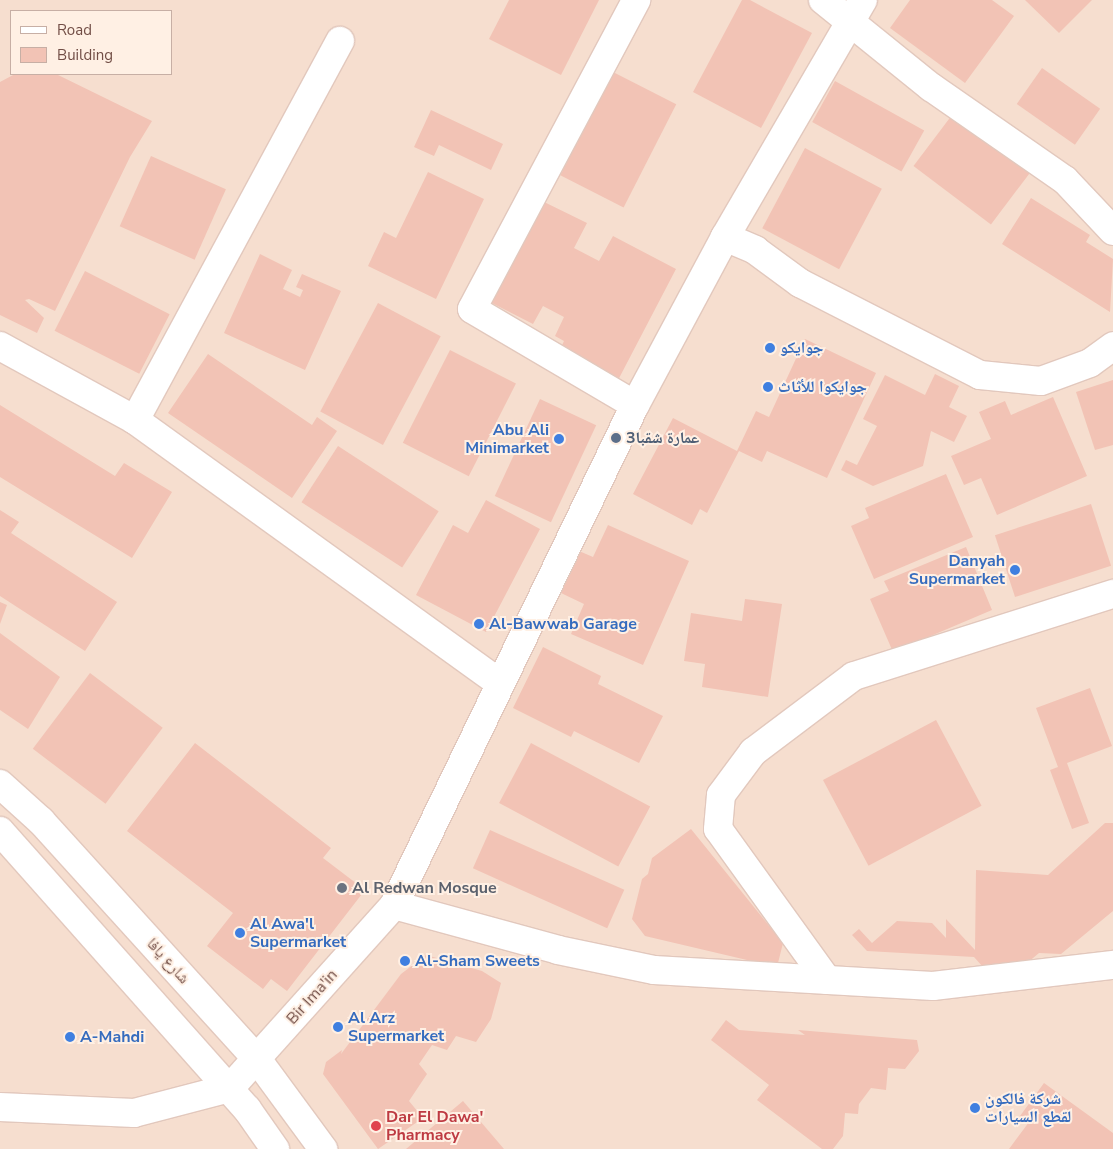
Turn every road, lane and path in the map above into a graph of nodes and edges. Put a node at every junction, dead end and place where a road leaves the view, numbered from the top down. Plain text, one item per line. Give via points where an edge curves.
1 (636, 0) edge
2 (823, 0) edge
3 (856, 9) edge
4 (340, 41) dead end
5 (1113, 231) edge
6 (725, 237) junction
7 (0, 346) edge
8 (1113, 346) edge
9 (635, 405) junction
10 (135, 420) junction
11 (1113, 594) edge
12 (499, 683) junction
13 (0, 784) edge
14 (0, 831) edge
15 (394, 905) junction
16 (1113, 965) edge
17 (826, 980) junction
18 (257, 1059) junction
19 (230, 1088) junction
20 (0, 1107) edge
21 (275, 1149) edge
22 (323, 1149) edge

1 - 9 street via 472,309
2 - 3 street
3 - 5 street via 931,87 1064,180
3 - 6 street, Bir Ima'in
4 - 10 street
6 - 8 street via 756,250 800,283 980,374 1041,381 1090,363
6 - 9 street, Bir Ima'in
7 - 10 street
9 - 12 street, Bir Ima'in
10 - 12 street
11 - 17 street via 854,676 753,752 721,795 718,829
12 - 15 street, Bir Ima'in
13 - 18 street, شارع يافا via 41,821
14 - 19 street
15 - 17 street via 558,950 654,970
15 - 18 street, Bir Ima'in
16 - 17 street via 933,986
18 - 19 street, Bir Ima'in
18 - 22 street, شارع يافا
19 - 20 street via 134,1113
19 - 21 street

